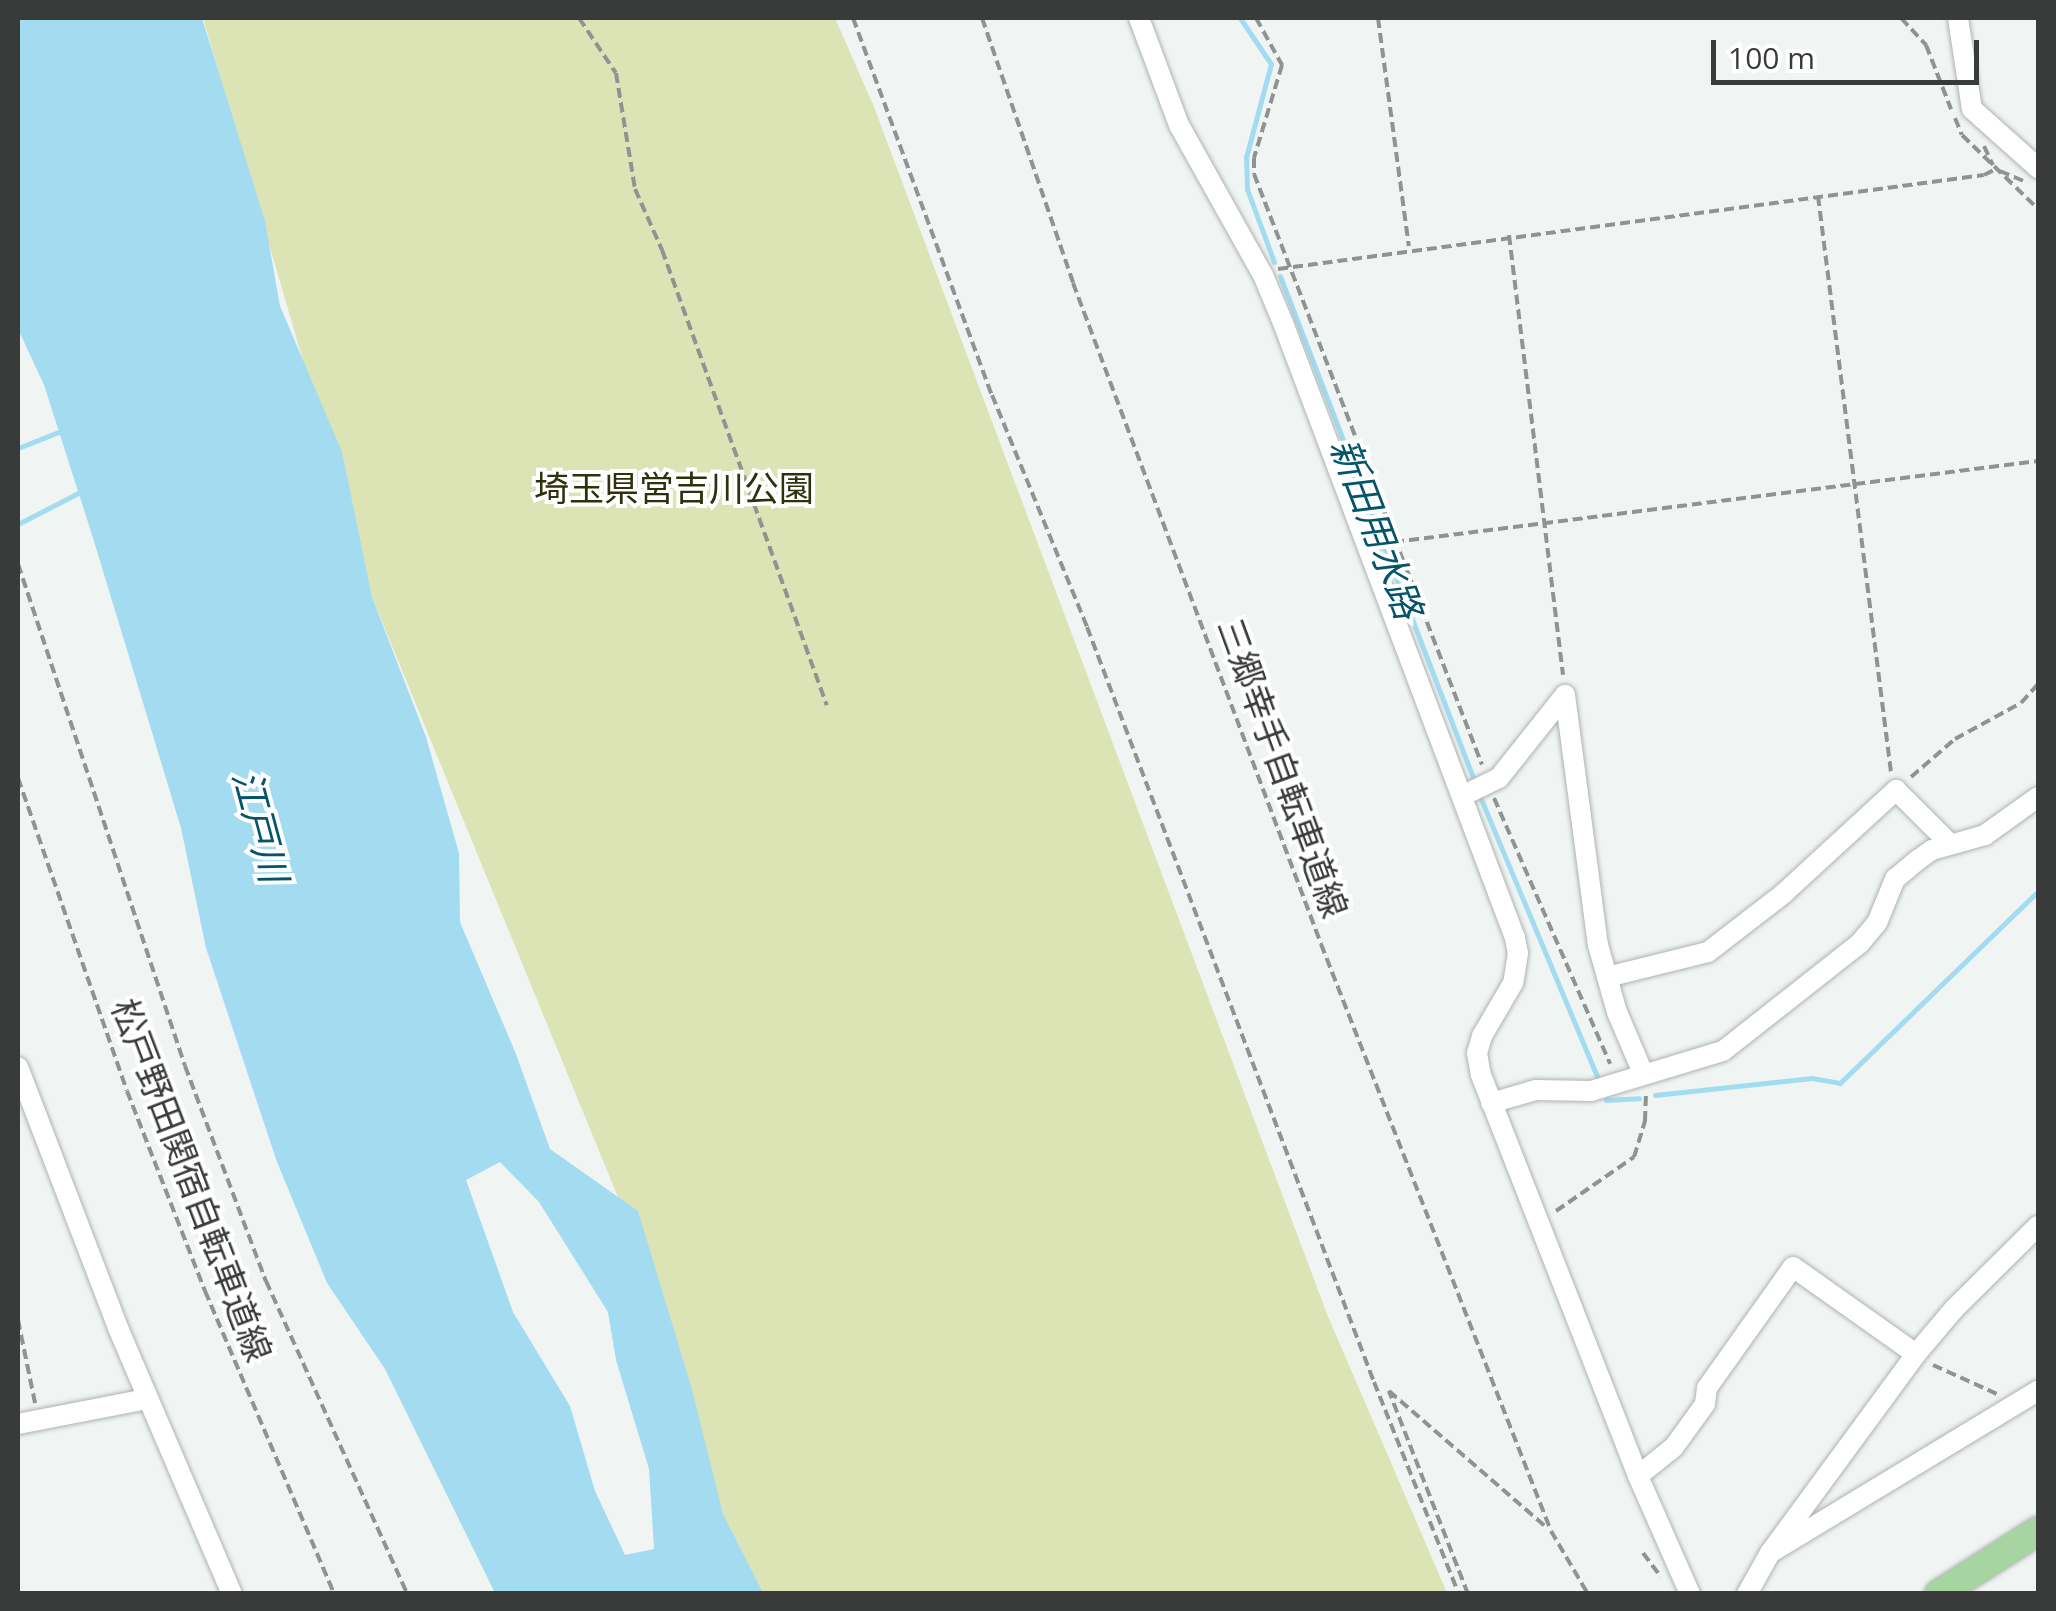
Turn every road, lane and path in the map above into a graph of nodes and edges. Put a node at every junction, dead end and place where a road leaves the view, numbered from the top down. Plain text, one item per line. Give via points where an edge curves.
1 (579, 18) edge
2 (853, 18) edge
3 (982, 18) edge
4 (1139, 18) edge
5 (1256, 18) edge
6 (1378, 18) edge
7 (1958, 18) edge
8 (2033, 175) edge
9 (1818, 196) junction
10 (1510, 235) junction
11 (1410, 248) junction
12 (1288, 265) junction
13 (1263, 275) junction
14 (2038, 461) edge
15 (1854, 484) junction
16 (1546, 522) junction
17 (1394, 542) junction
18 (18, 564) edge
19 (2038, 684) edge
20 (1565, 695) junction
21 (826, 705) dead end
22 (18, 778) edge
23 (1489, 785) junction
24 (1896, 790) junction
25 (1462, 796) junction
26 (2038, 797) edge
27 (1950, 844) junction
28 (1606, 977) junction
29 (18, 1067) edge
30 (1643, 1074) junction
31 (1618, 1082) junction
32 (1491, 1102) junction
33 (1539, 1222) junction
34 (2038, 1226) edge
35 (18, 1320) edge
36 (1916, 1354) junction
37 (1374, 1382) junction
38 (1388, 1391) junction
39 (2038, 1391) edge
40 (2007, 1398) dead end
41 (147, 1399) junction
42 (39, 1419) junction
43 (18, 1424) edge
44 (1638, 1476) junction
45 (1551, 1531) junction
46 (2038, 1531) edge
47 (1770, 1553) junction
48 (232, 1594) edge
49 (334, 1594) edge
50 (407, 1594) edge
51 (1460, 1594) edge
52 (1468, 1594) edge
53 (1588, 1594) edge
54 (1690, 1594) edge
55 (1746, 1594) edge
56 (1939, 1594) edge

1 - 21 path via 616,73 635,189
2 - 37 path via 992,396 1087,627
3 - 45 path, 三郷幸手自転車道線 via 1073,283 1321,944
4 - 13 street via 1179,126
5 - 12 path via 1282,65 1254,174
6 - 11 path
7 - 8 street via 1972,108
8 - 9 path via 1996,169
9 - 10 path
9 - 15 path
10 - 11 path
10 - 16 path
11 - 12 path
12 - 13 path
12 - 17 path
13 - 25 street
14 - 15 path
15 - 16 path
15 - 24 path
16 - 17 path
16 - 20 path
17 - 23 path
18 - 50 path via 266,1281
19 - 24 path via 2020,704 1954,739
20 - 23 street
20 - 28 street
22 - 49 path, 松戸野田関宿自転車道線 via 127,1091
23 - 25 street
23 - 31 path
24 - 27 street
24 - 28 street via 1783,894 1708,952
25 - 32 street via 1518,953 1513,984 1486,1025 1478,1053
26 - 27 street via 1985,836
27 - 30 street via 1896,878 1877,923 1860,943 1734,1045
28 - 30 street
29 - 41 street
30 - 31 street
30 - 33 path via 1645,1121 1634,1157
31 - 32 street
32 - 33 street
33 - 44 street
34 - 36 street
35 - 42 path
36 - 40 path
36 - 44 street via 1793,1267 1707,1388 1705,1404 1674,1447
36 - 47 street
37 - 38 path, 三郷幸手自転車道線
37 - 51 path
38 - 45 path, 三郷幸手自転車道線
38 - 52 path
39 - 47 street
41 - 42 street
41 - 48 street
42 - 43 street
44 - 54 street
45 - 53 path, 三郷幸手自転車道線
46 - 56 main road
47 - 55 street

